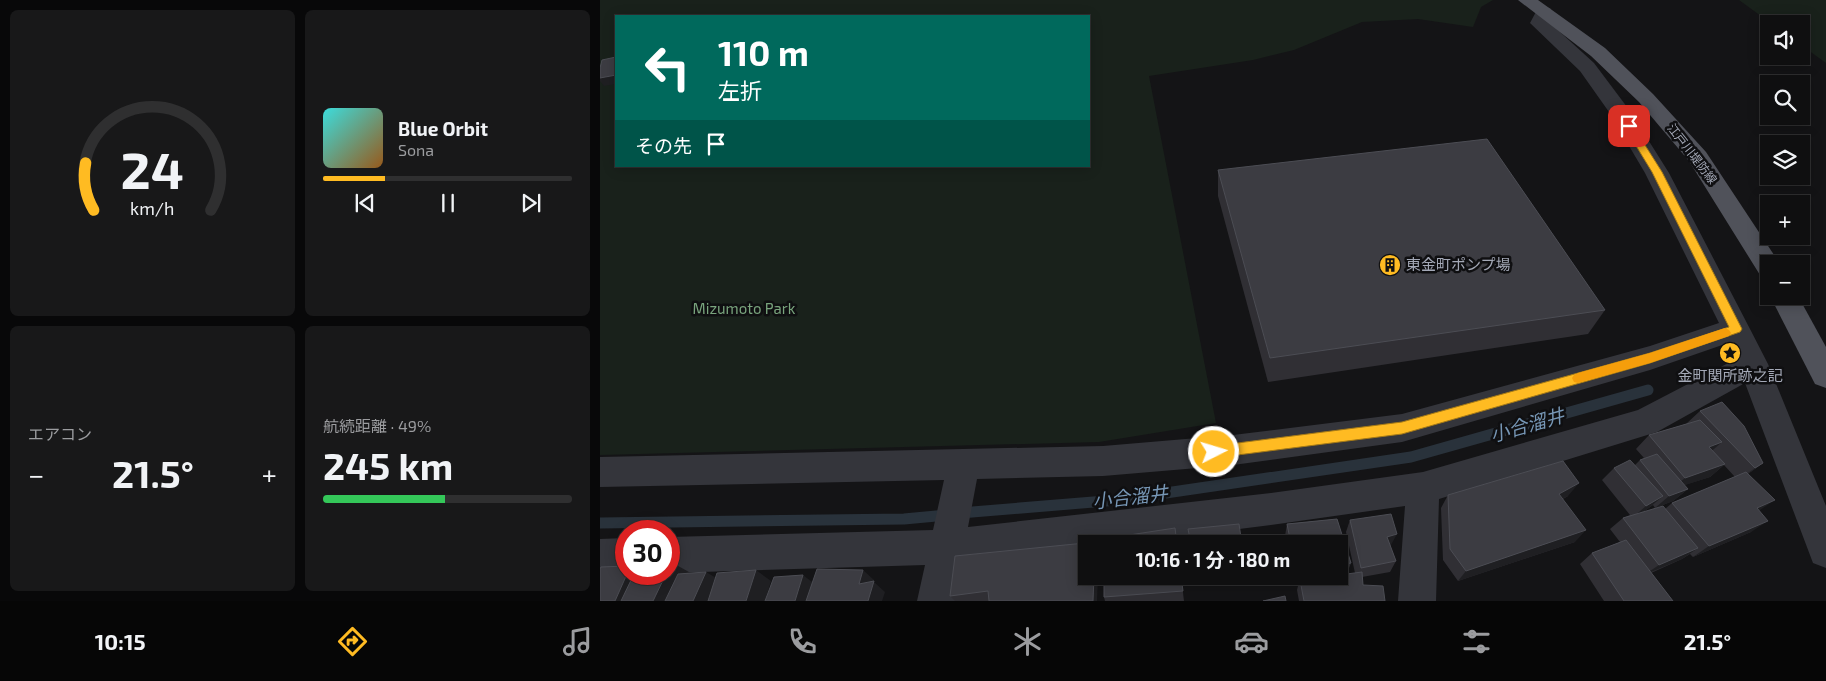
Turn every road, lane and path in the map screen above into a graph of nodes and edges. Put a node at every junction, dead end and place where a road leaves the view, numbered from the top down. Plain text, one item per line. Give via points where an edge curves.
1 (1536, 6) edge
2 (1761, 255) edge
3 (1789, 305) edge
4 (1736, 329) junction
5 (1752, 364) junction
6 (1826, 375) edge
7 (963, 466) junction
8 (600, 472) edge
9 (1423, 488) junction
10 (947, 547) junction
11 (1826, 550) edge
12 (680, 555) edge
13 (615, 556) edge
14 (600, 557) edge
15 (936, 601) edge
16 (1417, 601) edge

1 - 2 main road, 江戸川堤防線 via 1598,52 1672,126 1698,157
1 - 4 street via 1539,23 1575,54 1619,110 1657,172
3 - 6 main road
4 - 5 street
4 - 7 street via 1650,358 1402,428 1233,450 1112,461
5 - 9 street via 1646,422
5 - 11 street
7 - 8 street
7 - 10 street
9 - 10 street
9 - 16 street
10 - 12 street
10 - 15 street
13 - 14 street

